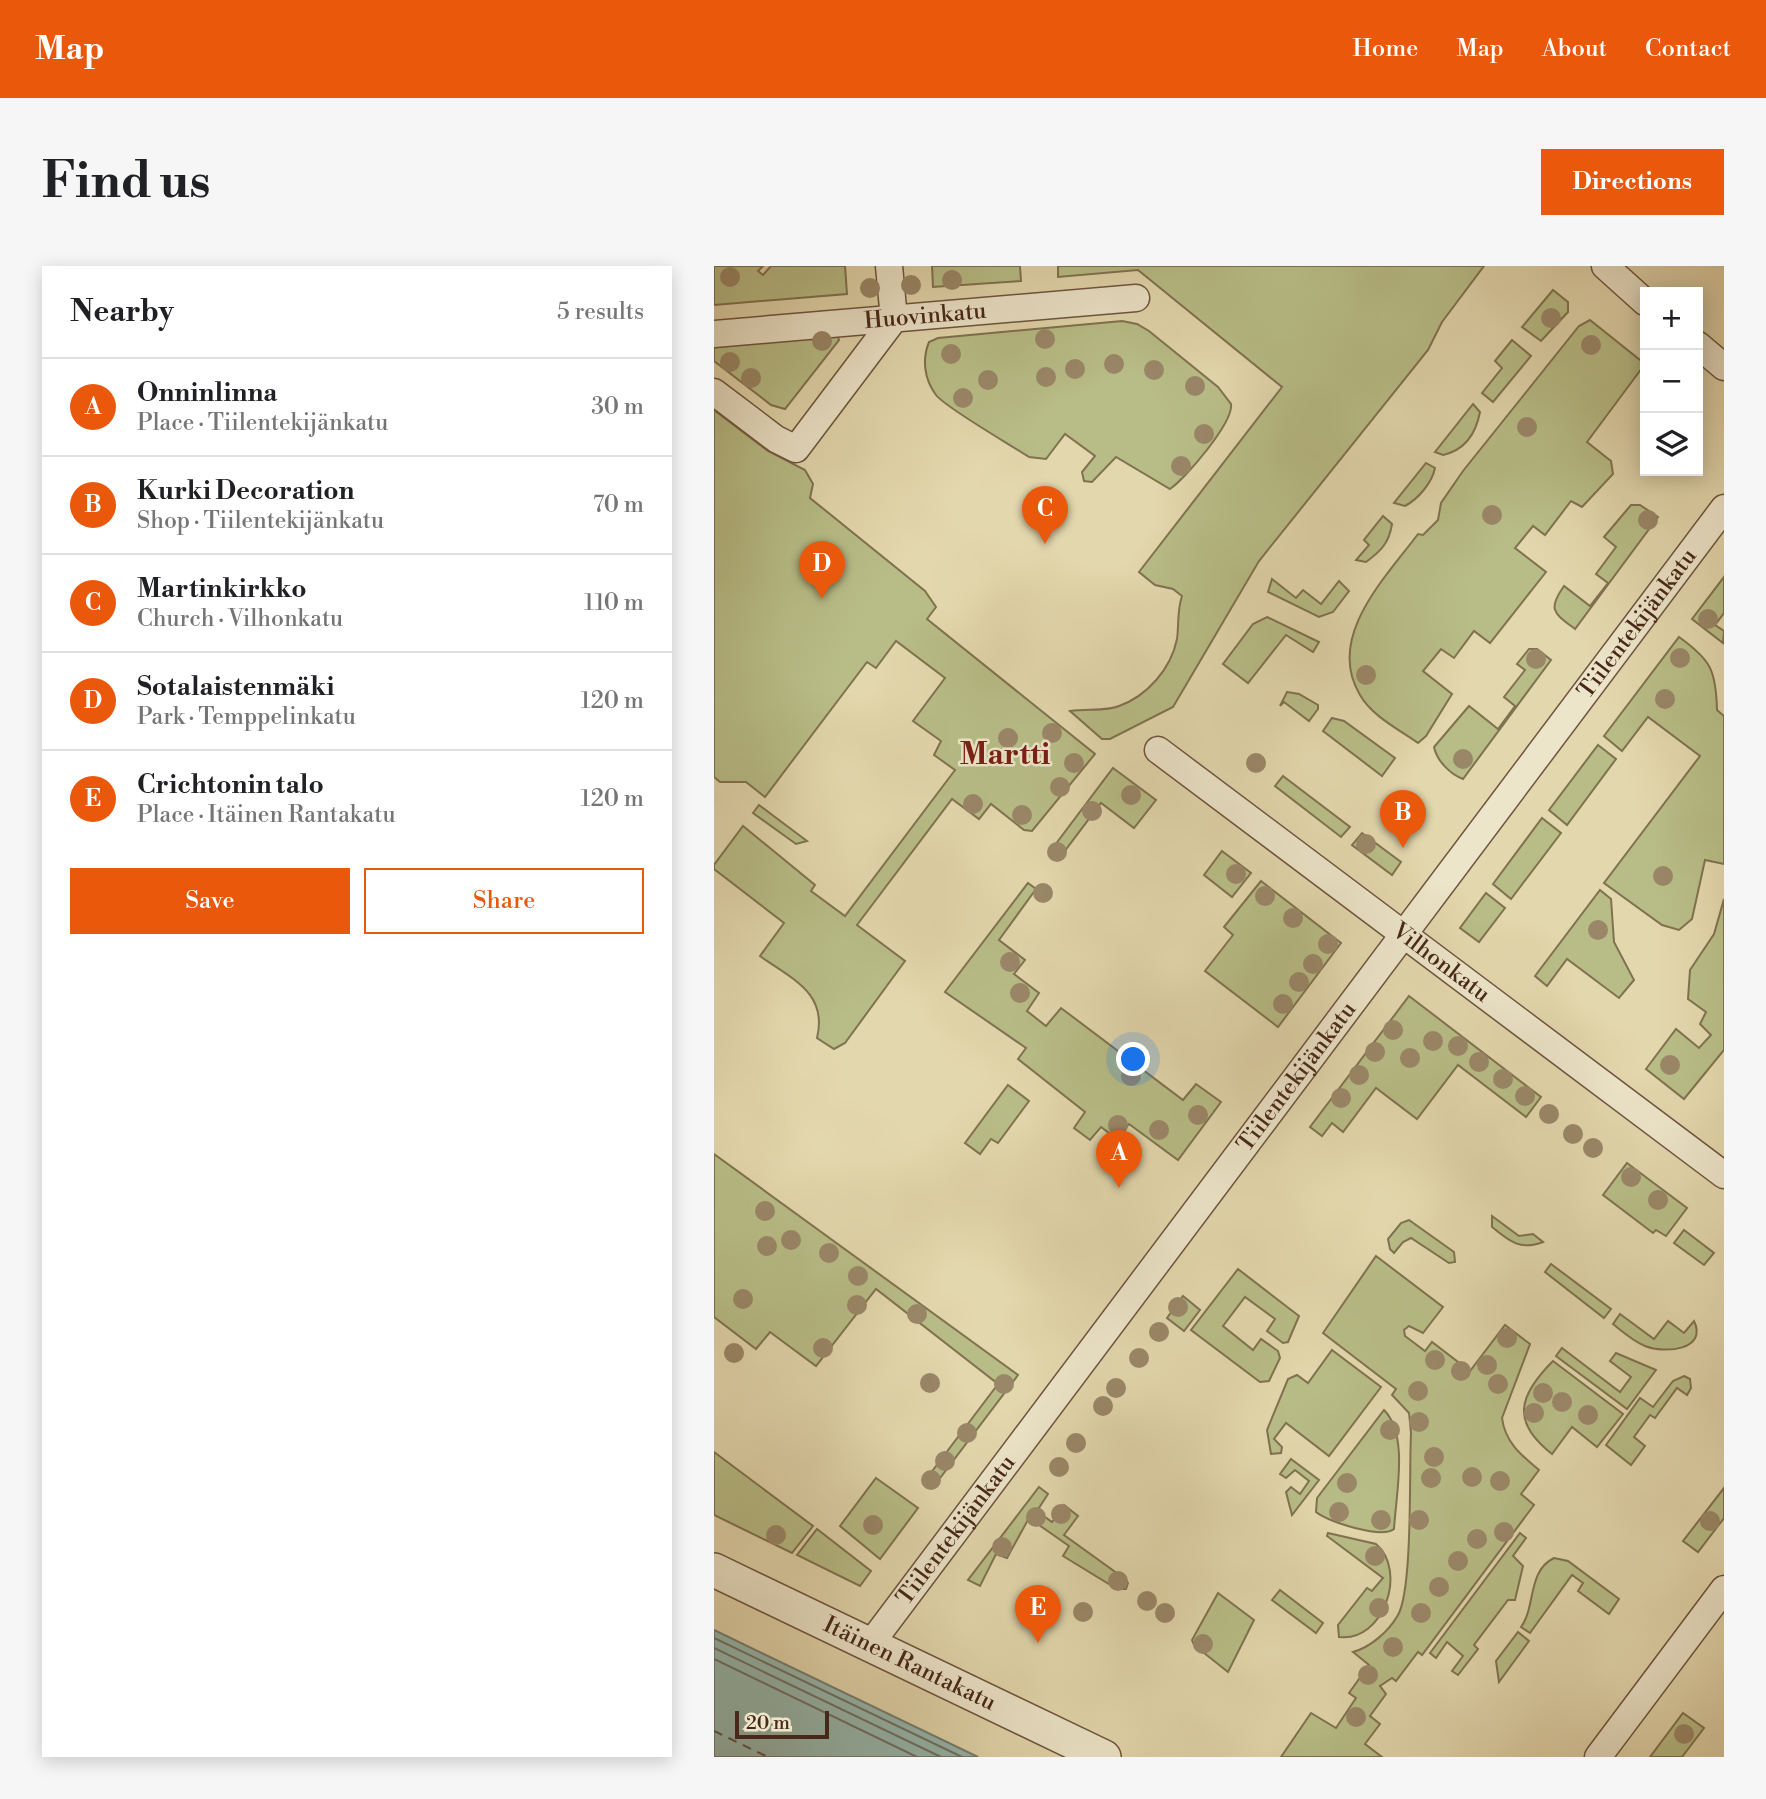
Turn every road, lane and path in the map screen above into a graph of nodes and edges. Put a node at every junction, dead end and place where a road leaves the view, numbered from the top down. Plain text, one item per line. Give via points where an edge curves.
1 (889, 266) edge
2 (1605, 266) edge
3 (1136, 298) dead end
4 (1640, 298) edge
5 (894, 319) junction
6 (714, 334) edge
7 (1703, 349) edge
8 (1724, 367) edge
9 (714, 391) edge
10 (1724, 508) edge
11 (1158, 750) dead end
12 (1404, 934) junction
13 (1724, 1175) edge
14 (714, 1570) edge
15 (1724, 1589) edge
16 (869, 1646) junction
17 (1104, 1757) edge
18 (1598, 1757) edge

1 - 5 street
2 - 4 street
3 - 5 street, Huovinkatu
5 - 6 street, Huovinkatu
5 - 9 street via 796,449
7 - 8 street
10 - 12 street, Tiilentekijänkatu
11 - 12 street, Vilhonkatu
12 - 13 street, Vilhonkatu
12 - 16 street, Tiilentekijänkatu
14 - 16 street, Itäinen Rantakatu
15 - 18 street
16 - 17 street, Itäinen Rantakatu

